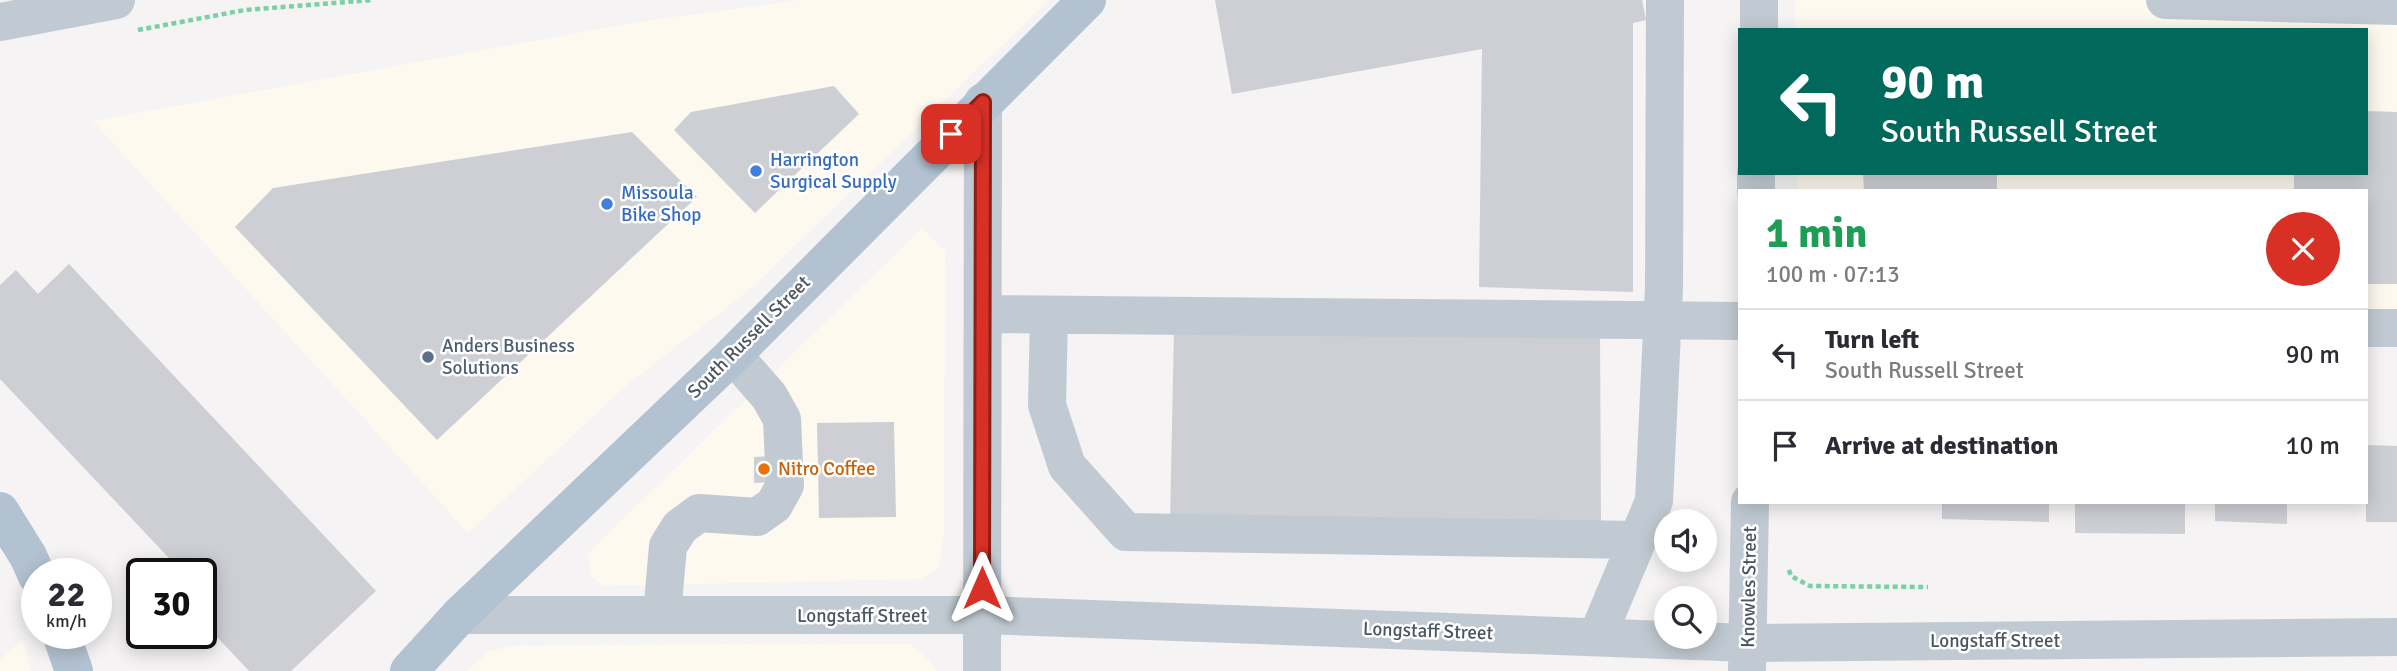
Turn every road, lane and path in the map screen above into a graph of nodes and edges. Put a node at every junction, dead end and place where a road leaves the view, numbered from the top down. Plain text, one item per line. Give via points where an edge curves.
1 (368, 0) edge
2 (1087, 0) edge
3 (1665, 0) edge
4 (1759, 0) edge
5 (2165, 0) edge
6 (2397, 6) edge
7 (126, 15) edge
8 (0, 22) edge
9 (1759, 28) edge
10 (983, 102) junction
11 (983, 314) junction
12 (1049, 315) junction
13 (1662, 320) junction
14 (1738, 321) edge
15 (2368, 328) edge
16 (2397, 328) edge
17 (733, 355) junction
18 (1750, 504) edge
19 (0, 511) edge
20 (1637, 540) junction
21 (29, 558) edge
22 (1787, 564) dead end
23 (1928, 587) dead end
24 (460, 615) junction
25 (662, 615) junction
26 (982, 615) junction
27 (1597, 637) junction
28 (2397, 637) edge
29 (66, 649) edge
30 (1748, 657) edge
31 (74, 671) edge
32 (409, 671) edge
33 (982, 671) edge

1 - 7 path
2 - 10 main road, South Russell Street
3 - 13 street
4 - 9 street
5 - 6 street
7 - 8 street
10 - 11 street
10 - 17 main road, South Russell Street
11 - 12 street
11 - 26 street
12 - 13 street
12 - 20 street via 1047,405 1068,466 1126,532
13 - 14 street
13 - 20 street via 1654,501
15 - 16 street
17 - 24 main road, South Russell Street
17 - 25 street via 769,396 782,419 785,485 774,505 757,517 699,513 680,527 668,546
18 - 30 street, Knowles Street
19 - 21 main road
20 - 27 street
22 - 23 path via 1791,576 1810,586
24 - 25 street, Longstaff Street
24 - 32 main road, South Russell Street
25 - 26 street, Longstaff Street
26 - 27 street, Longstaff Street
26 - 33 street
27 - 30 street, Longstaff Street
28 - 30 street, Longstaff Street
29 - 31 main road

